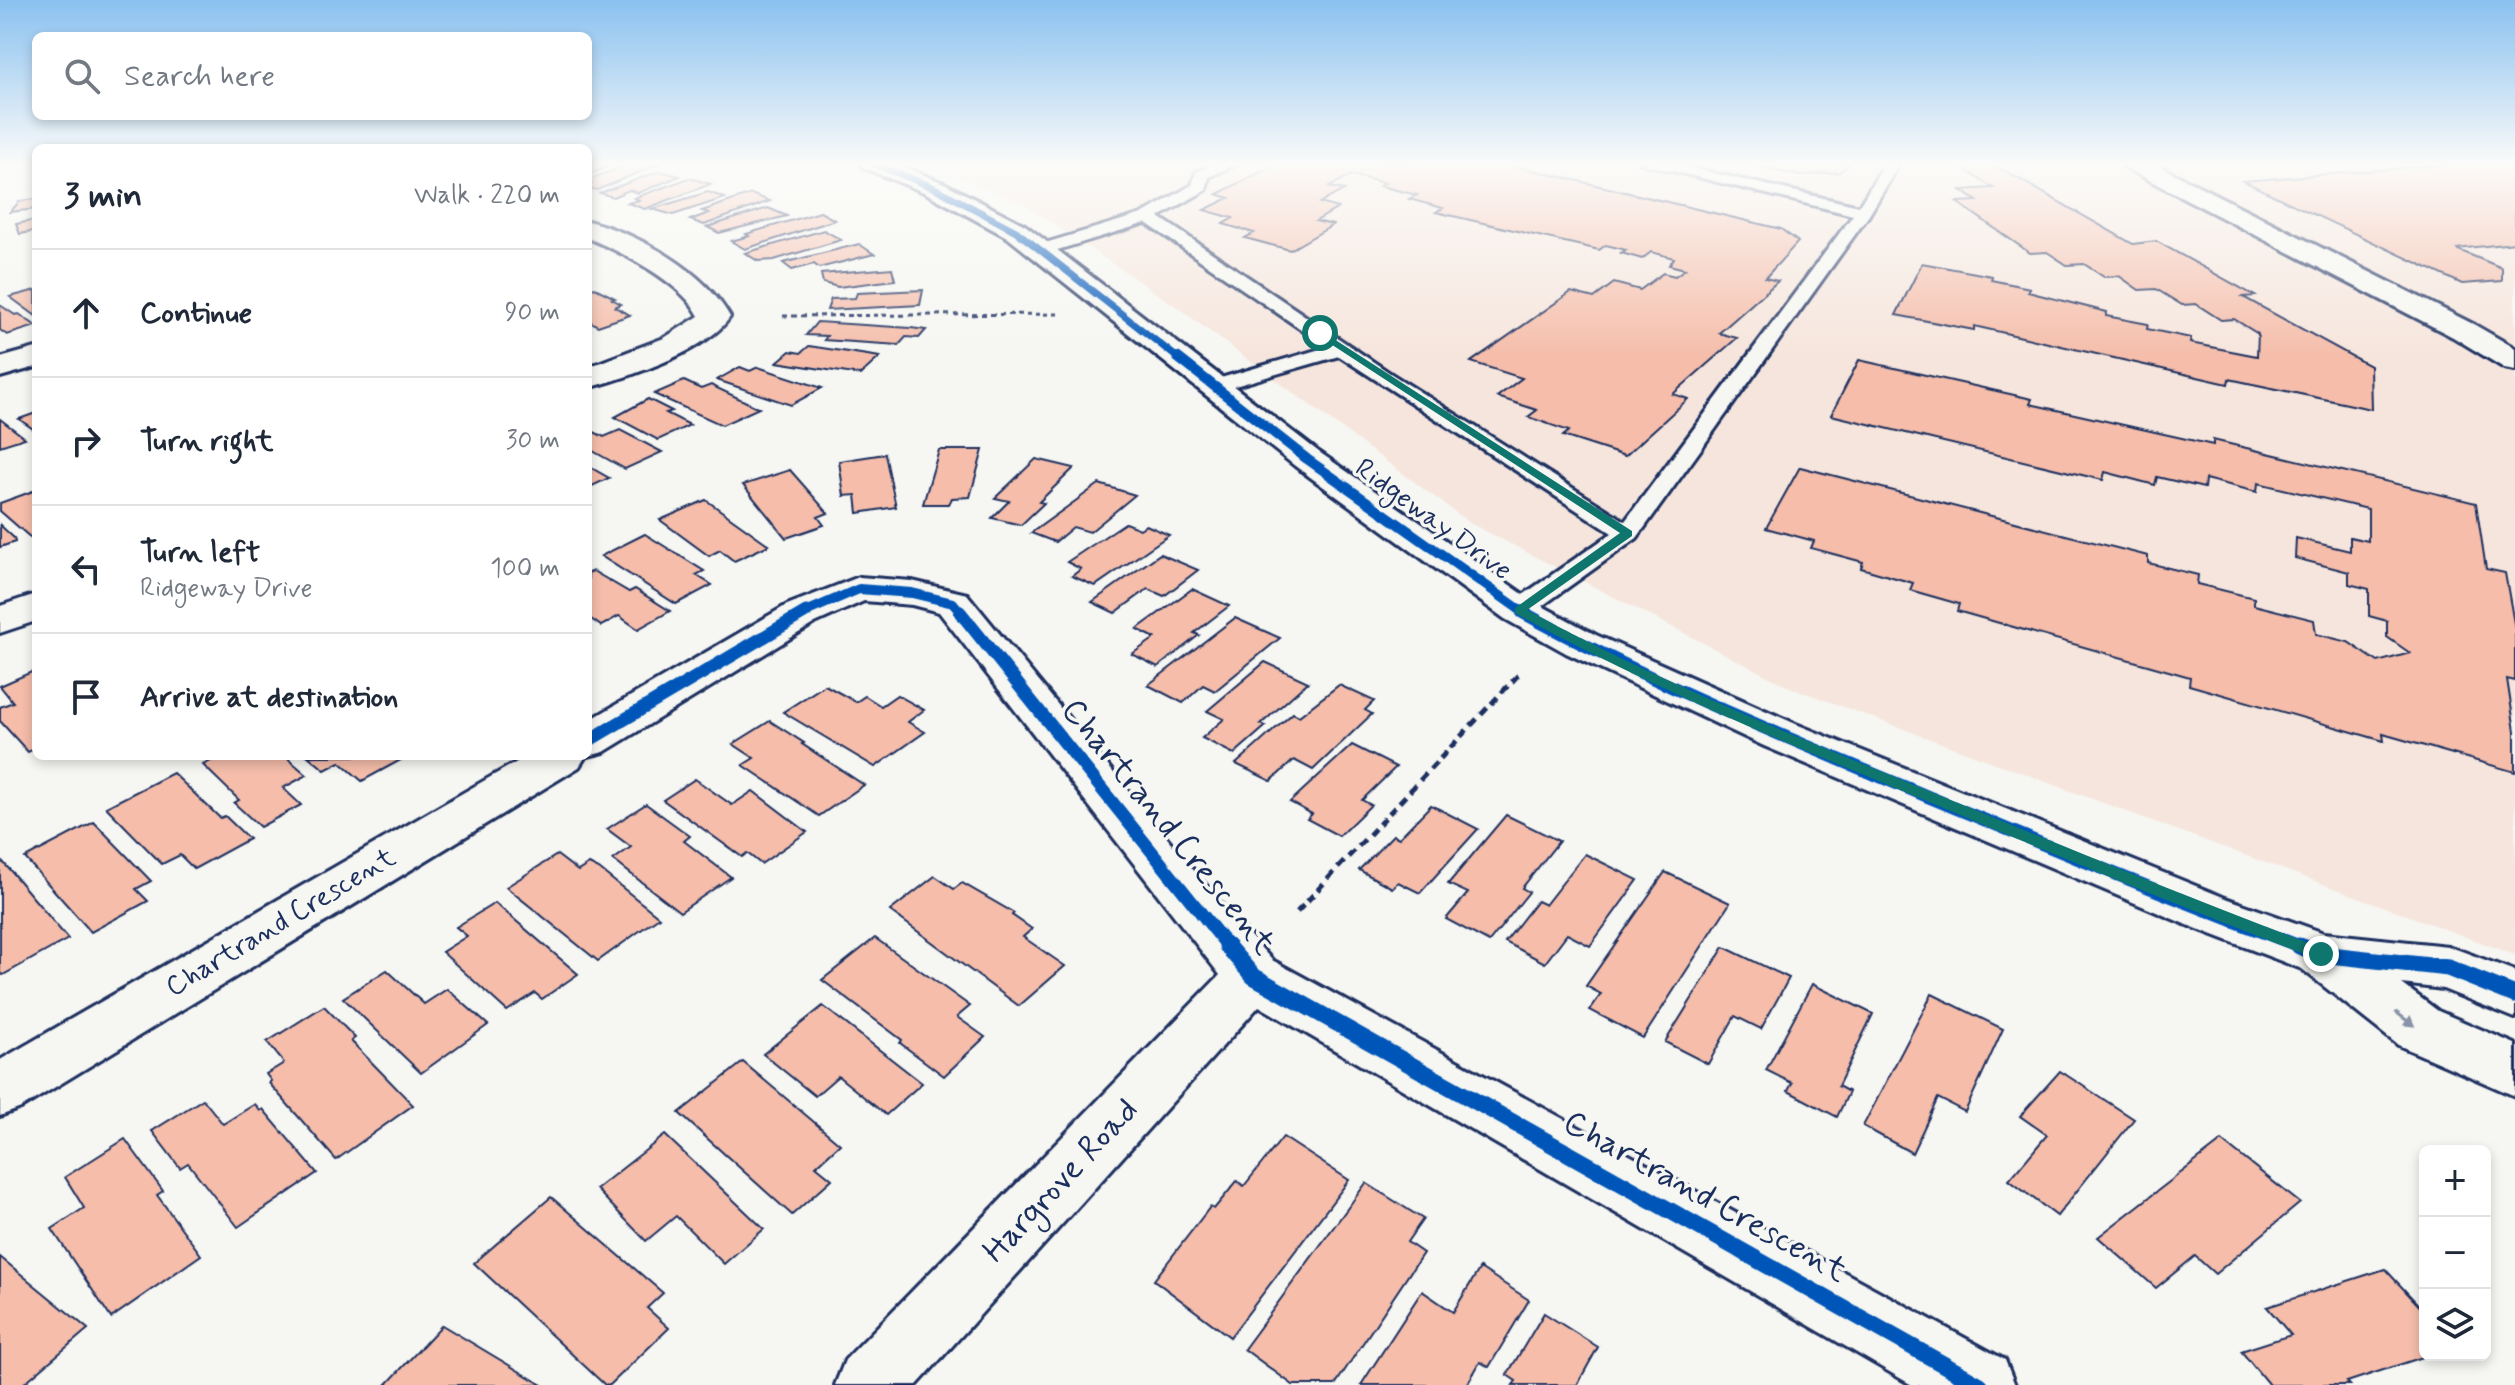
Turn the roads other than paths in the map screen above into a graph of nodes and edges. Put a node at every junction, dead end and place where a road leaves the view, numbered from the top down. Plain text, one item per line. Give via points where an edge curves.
1 (1010, 228) edge
2 (1114, 228) edge
3 (1164, 228) edge
4 (1852, 228) edge
5 (2261, 228) edge
6 (592, 231) edge
7 (1041, 250) junction
8 (1343, 349) junction
9 (32, 358) edge
10 (2515, 361) edge
11 (0, 368) edge
12 (592, 376) edge
13 (1214, 386) junction
14 (1628, 533) junction
15 (32, 608) edge
16 (1519, 610) junction
17 (0, 621) edge
18 (592, 739) edge
19 (556, 760) edge
20 (2321, 954) junction
21 (1253, 976) junction
22 (2515, 995) edge
23 (2515, 1071) edge
24 (0, 1090) edge
25 (870, 1385) edge
26 (1980, 1385) edge

1 - 7 street, Ridgeway Drive
2 - 7 lane
3 - 8 lane
4 - 14 lane
5 - 10 street
6 - 12 street via 698,292 715,317 689,339
7 - 13 street, Ridgeway Drive
8 - 13 lane
8 - 14 lane
9 - 11 street
13 - 16 street, Ridgeway Drive
14 - 16 lane
15 - 17 street
16 - 20 street, Ridgeway Drive via 1767,730
18 - 21 street, Chartrand Crescent via 801,614 859,589 953,603
19 - 24 street, Chartrand Crescent
20 - 22 street, Ridgeway Drive via 2448,968
20 -> 23 street, Ridgeway Drive via 2418,1028
21 - 25 street, Hargrove Road
21 - 26 street, Chartrand Crescent

